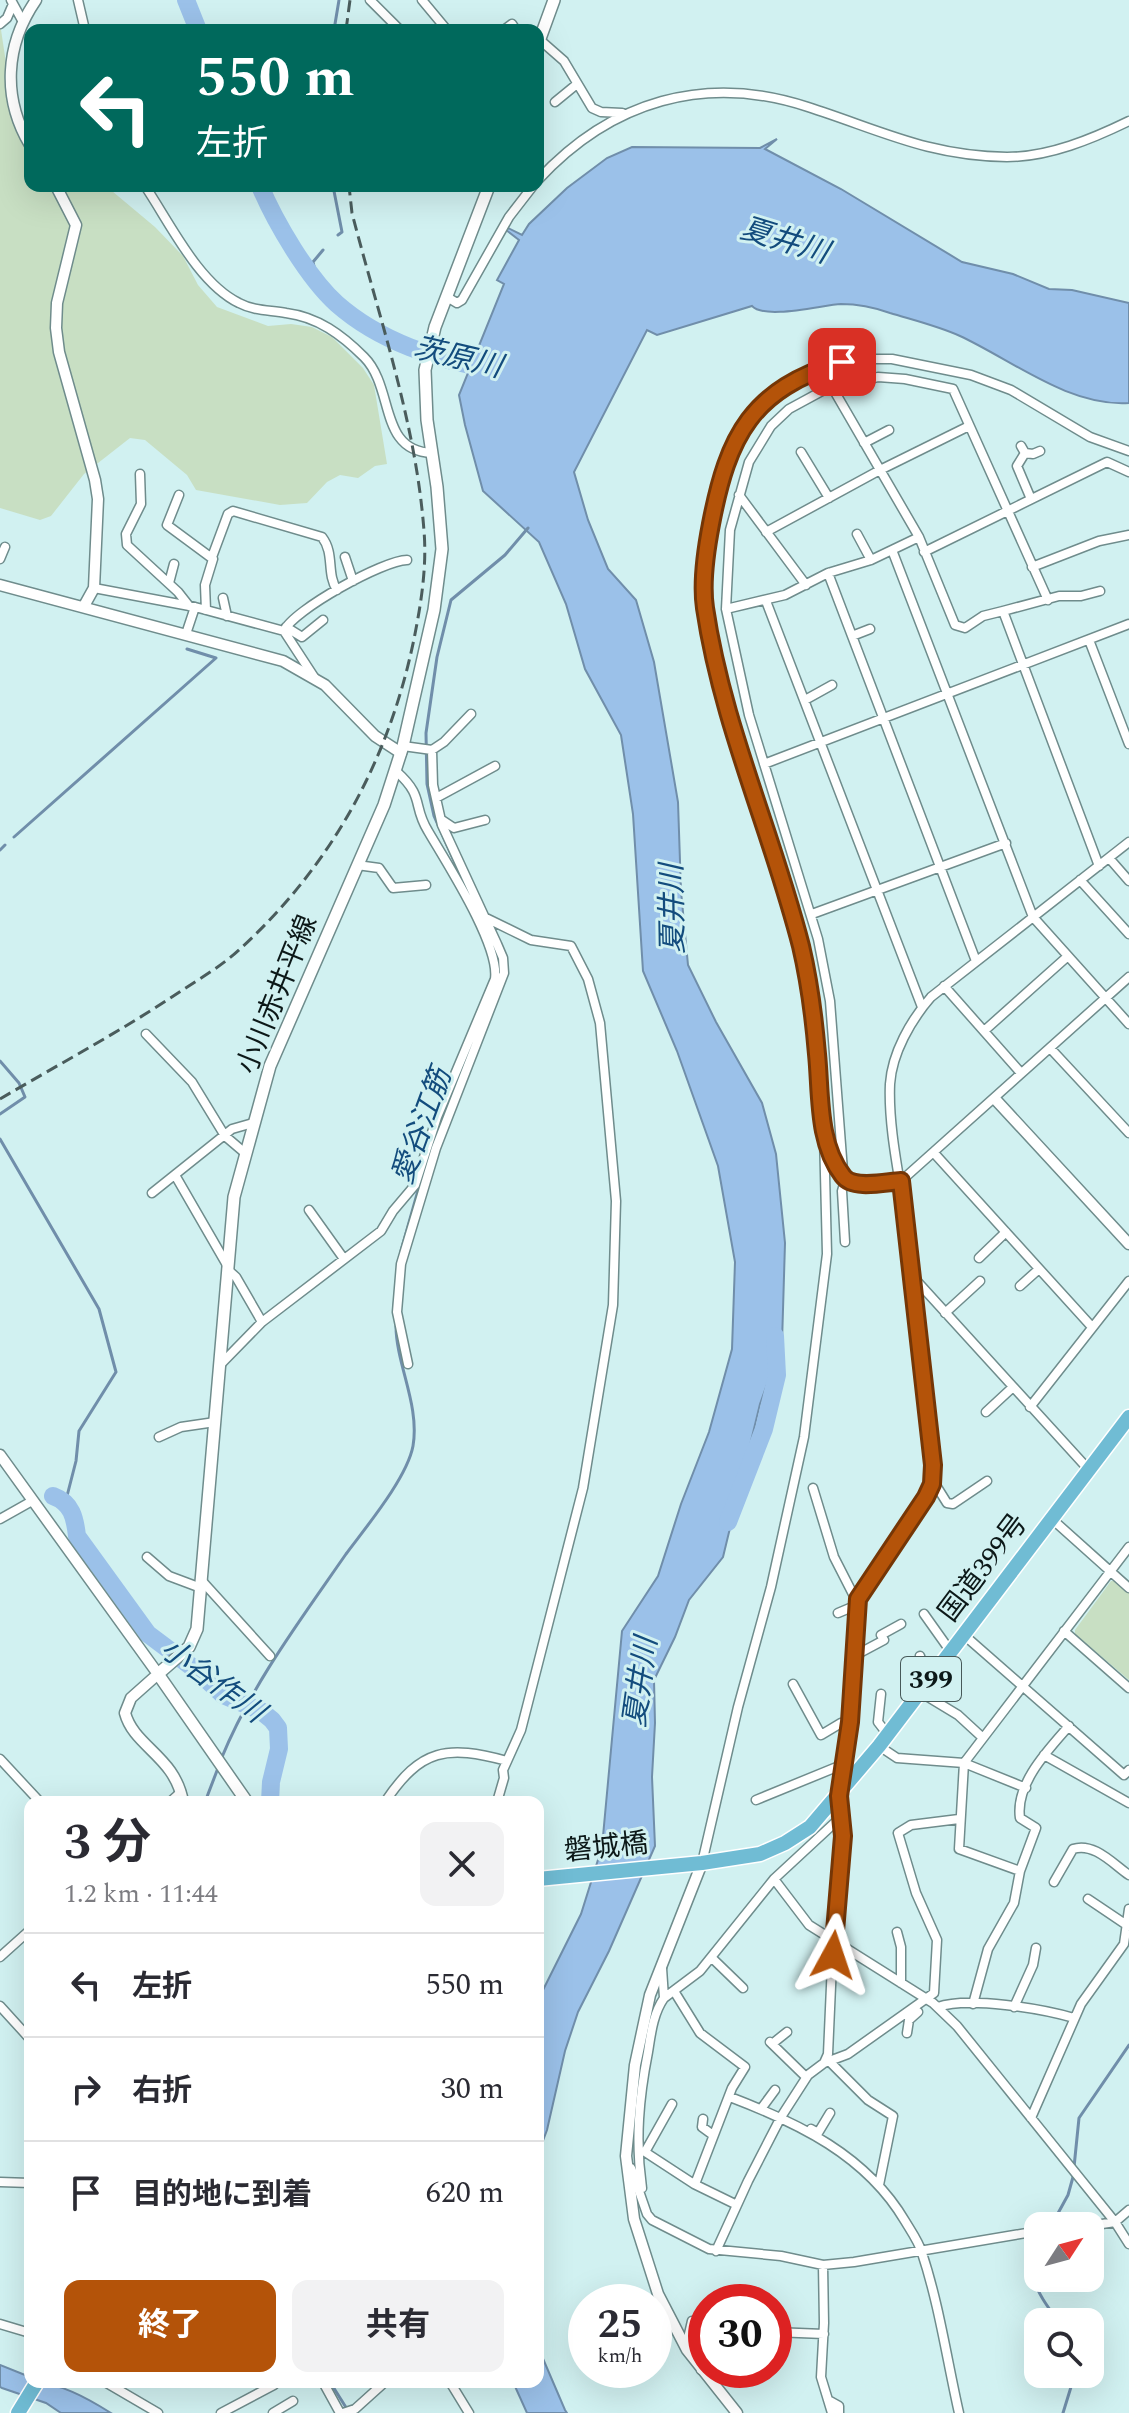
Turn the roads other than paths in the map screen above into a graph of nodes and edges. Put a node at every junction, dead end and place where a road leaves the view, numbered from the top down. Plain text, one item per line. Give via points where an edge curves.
1 (36, 0) edge
2 (78, 0) edge
3 (370, 0) edge
4 (422, 0) edge
5 (554, 0) edge
6 (12, 2) edge
7 (23, 22) junction
8 (0, 24) edge
9 (84, 24) edge
10 (394, 24) edge
11 (442, 24) edge
12 (544, 28) edge
13 (544, 45) edge
14 (577, 84) junction
15 (555, 102) dead end
16 (624, 114) junction
17 (1129, 121) edge
18 (24, 132) edge
19 (544, 175) edge
20 (59, 192) edge
21 (149, 192) edge
22 (487, 192) edge
23 (528, 192) edge
24 (445, 301) junction
25 (832, 387) junction
26 (969, 426) junction
27 (889, 430) dead end
28 (864, 443) junction
29 (1040, 451) dead end
30 (1129, 451) edge
31 (801, 452) dead end
32 (432, 453) junction
33 (880, 470) junction
34 (1129, 472) edge
35 (140, 474) dead end
36 (179, 495) dead end
37 (739, 495) junction
38 (829, 498) junction
39 (1031, 499) junction
40 (1007, 511) junction
41 (766, 532) junction
42 (857, 534) dead end
43 (1129, 535) edge
44 (919, 537) junction
45 (5, 547) dead end
46 (892, 550) junction
47 (924, 552) junction
48 (212, 557) junction
49 (345, 557) dead end
50 (0, 559) edge
51 (407, 560) dead end
52 (871, 560) junction
53 (174, 564) dead end
54 (1032, 567) junction
55 (828, 573) junction
56 (353, 581) junction
57 (169, 583) junction
58 (0, 585) edge
59 (806, 585) junction
60 (94, 588) junction
61 (337, 590) junction
62 (1100, 591) dead end
63 (223, 598) dead end
64 (1048, 600) junction
65 (766, 601) junction
66 (84, 606) junction
67 (192, 607) junction
68 (726, 609) junction
69 (206, 610) junction
70 (1003, 611) junction
71 (227, 616) junction
72 (323, 620) dead end
73 (1129, 624) edge
74 (285, 629) junction
75 (870, 629) dead end
76 (186, 634) junction
77 (852, 636) junction
78 (1089, 640) junction
79 (1022, 665) junction
80 (314, 677) junction
81 (832, 685) dead end
82 (947, 693) junction
83 (805, 700) junction
84 (471, 714) dead end
85 (882, 716) junction
86 (821, 742) junction
87 (1129, 744) edge
88 (402, 749) junction
89 (432, 750) junction
90 (764, 764) junction
91 (495, 766) dead end
92 (397, 772) junction
93 (436, 798) junction
94 (441, 820) junction
95 (485, 820) dead end
96 (1129, 842) edge
97 (1006, 843) junction
98 (1109, 858) junction
99 (357, 865) junction
100 (1099, 866) junction
101 (940, 867) junction
102 (1080, 880) junction
103 (1129, 881) edge
104 (426, 885) dead end
105 (878, 890) junction
106 (812, 914) junction
107 (484, 917) junction
108 (1033, 917) junction
109 (1129, 934) edge
110 (1068, 956) junction
111 (976, 961) junction
112 (1129, 977) edge
113 (944, 986) junction
114 (1106, 998) junction
115 (922, 1007) junction
116 (1129, 1024) edge
117 (984, 1031) junction
118 (146, 1034) dead end
119 (1050, 1048) junction
120 (1021, 1073) junction
121 (995, 1099) junction
122 (253, 1123) junction
123 (1129, 1133) edge
124 (225, 1136) junction
125 (824, 1138) junction
126 (245, 1153) junction
127 (934, 1153) junction
128 (175, 1175) junction
129 (843, 1177) junction
130 (901, 1181) junction
131 (152, 1193) dead end
132 (309, 1210) dead end
133 (1006, 1232) junction
134 (845, 1242) dead end
135 (1129, 1244) edge
136 (979, 1258) dead end
137 (344, 1259) junction
138 (227, 1267) junction
139 (1039, 1269) junction
140 (913, 1277) junction
141 (980, 1281) dead end
142 (1129, 1281) edge
143 (1020, 1286) dead end
144 (945, 1313) junction
145 (262, 1322) junction
146 (1092, 1327) junction
147 (408, 1364) dead end
148 (219, 1366) junction
149 (1013, 1387) junction
150 (1030, 1407) junction
151 (986, 1412) dead end
152 (1129, 1417) edge
153 (215, 1422) junction
154 (159, 1437) dead end
155 (0, 1455) edge
156 (1089, 1470) junction
157 (932, 1479) junction
158 (987, 1481) dead end
159 (813, 1488) dead end
160 (32, 1501) junction
161 (0, 1519) edge
162 (1052, 1519) junction
163 (1129, 1547) edge
164 (147, 1557) dead end
165 (1110, 1571) junction
166 (202, 1584) junction
167 (1129, 1588) edge
168 (857, 1604) junction
169 (838, 1613) dead end
170 (924, 1614) dead end
171 (901, 1624) dead end
172 (1064, 1631) junction
173 (964, 1635) junction
174 (951, 1652) junction
175 (270, 1656) dead end
176 (854, 1656) junction
177 (920, 1656) dead end
178 (935, 1673) junction
179 (158, 1674) junction
180 (793, 1684) dead end
181 (1021, 1686) junction
182 (1129, 1688) edge
183 (920, 1692) junction
184 (881, 1694) dead end
185 (850, 1722) junction
186 (1069, 1726) junction
187 (983, 1738) junction
188 (884, 1740) junction
189 (1044, 1755) junction
190 (0, 1759) edge
191 (507, 1761) junction
192 (964, 1763) junction
193 (844, 1764) junction
194 (1129, 1770) edge
195 (1026, 1788) junction
196 (34, 1796) edge
197 (182, 1796) edge
198 (243, 1796) edge
199 (389, 1796) edge
200 (498, 1796) edge
201 (839, 1796) junction
202 (756, 1800) dead end
203 (1129, 1803) edge
204 (842, 1816) junction
205 (959, 1819) junction
206 (680, 1863) joint
207 (702, 1863) junction
208 (1020, 1871) junction
209 (1129, 1875) edge
210 (544, 1878) edge
211 (774, 1879) junction
212 (1054, 1882) dead end
213 (1088, 1899) dead end
214 (1129, 1909) edge
215 (1128, 1926) edge
216 (897, 1932) dead end
217 (24, 1935) edge
218 (833, 1941) junction
219 (1036, 1948) dead end
220 (833, 1955) junction
221 (0, 1957) edge
222 (712, 1958) junction
223 (660, 1964) junction
224 (813, 1970) dead end
225 (901, 1983) junction
226 (743, 1988) dead end
227 (674, 1991) junction
228 (664, 1998) junction
229 (932, 2003) junction
230 (973, 2004) junction
231 (0, 2006) edge
232 (1014, 2007) junction
233 (1074, 2018) junction
234 (24, 2032) edge
235 (787, 2032) dead end
236 (907, 2033) dead end
237 (827, 2062) junction
238 (806, 2077) junction
239 (775, 2090) dead end
240 (730, 2097) junction
241 (672, 2104) dead end
242 (761, 2109) junction
243 (830, 2113) dead end
244 (783, 2114) junction
245 (1031, 2118) junction
246 (703, 2119) dead end
247 (713, 2135) junction
248 (626, 2156) junction
249 (0, 2182) edge
250 (24, 2183) edge
251 (695, 2184) junction
252 (879, 2185) junction
253 (642, 2201) junction
254 (737, 2205) junction
255 (1129, 2210) edge
256 (1115, 2222) junction
257 (1104, 2224) edge
258 (1024, 2233) edge
259 (1129, 2244) edge
260 (922, 2250) junction
261 (716, 2251) junction
262 (823, 2265) junction
263 (0, 2324) edge
264 (24, 2331) edge
265 (792, 2333) edge
266 (824, 2334) junction
267 (688, 2338) edge
268 (686, 2347) junction
269 (688, 2350) edge
270 (33, 2388) edge
271 (115, 2388) edge
272 (268, 2388) edge
273 (326, 2388) edge
274 (379, 2388) edge
275 (454, 2388) edge
276 (716, 2388) edge
277 (830, 2400) junction
278 (293, 2401) dead end
279 (357, 2411) edge
280 (18, 2413) edge
281 (158, 2413) edge
282 (221, 2413) edge
283 (273, 2413) edge
284 (341, 2413) edge
285 (469, 2413) edge
286 (737, 2413) edge
287 (832, 2413) edge
288 (839, 2413) edge
289 (959, 2413) edge

1 - 7 street
2 - 9 street
3 - 10 street
4 - 11 street
5 - 12 main road
6 - 7 street
6 - 8 street
7 - 18 street via 11,53 11,89
13 - 14 street via 559,55
14 - 15 street
14 - 16 street via 594,110
16 - 17 street via 684,94 744,93 808,107 916,145 1012,157 1068,147
16 - 19 street via 587,136
20 - 60 street via 76,225 56,328 97,491
21 - 32 street via 216,288 246,307 309,317 326,325 373,368 399,439 416,452
22 - 24 main road, 小川赤井平線
23 - 24 street via 462,300
24 - 32 main road, 小川赤井平線 via 425,370
25 - 26 street via 878,377 953,389
25 - 28 street
25 - 37 street via 789,409 771,426 749,462
26 - 33 street
26 - 40 street
27 - 28 street
28 - 33 street
29 - 39 street via 1023,449 1017,466
30 - 125 street via 1072,429 1021,395 971,375 892,359 861,359 813,371 776,391 731,449 707,545 704,604 718,677 801,947
31 - 38 street
32 - 88 main road, 小川赤井平線 via 441,564
33 - 38 street
33 - 44 street
34 - 39 street via 1107,462
35 - 57 street via 141,504 126,534 127,545
36 - 48 street via 167,525
37 - 41 street
37 - 68 street via 730,530
38 - 41 street
39 - 40 street
40 - 47 street
40 - 54 street
41 - 59 street
42 - 52 street
43 - 54 street
44 - 46 street
44 - 47 street
45 - 50 street
46 - 52 street
46 - 82 street
47 - 70 street via 955,625 965,628
48 - 61 street via 233,511 322,537
48 - 69 street
49 - 56 street
51 - 56 street via 385,564
52 - 55 street
53 - 57 street
54 - 64 street
55 - 59 street
55 - 77 street
56 - 61 street
57 - 67 street
58 - 66 street
59 - 65 street
60 - 66 street
60 - 67 street
61 - 74 street
62 - 64 street
63 - 71 street
64 - 70 street
65 - 68 street
65 - 83 street
66 - 76 street
67 - 69 street
67 - 76 street
68 - 90 street
69 - 71 street
70 - 79 street
71 - 74 street
72 - 74 street via 302,637
73 - 78 street
74 - 80 street
75 - 77 street
76 - 80 street via 283,661
77 - 85 street
78 - 79 street
78 - 87 street
79 - 82 street
79 - 100 street
80 - 88 street via 375,736
81 - 83 street
82 - 85 street
82 - 97 street
83 - 86 street
84 - 89 street
85 - 86 street
85 - 101 street
86 - 90 street
86 - 105 street
88 - 89 street
88 - 92 main road, 小川赤井平線
89 - 93 street
90 - 106 street
91 - 93 street
92 - 99 main road, 小川赤井平線
92 - 137 street via 417,795 426,830 477,919 496,973 415,1185 381,1231
93 - 94 street
94 - 95 street via 454,828
94 - 107 street
96 - 98 street
97 - 101 street
97 - 108 street
98 - 100 street
98 - 103 street
99 - 104 street via 379,868 393,888
99 - 122 main road, 小川赤井平線 via 270,1066
100 - 102 street
101 - 105 street
101 - 111 street
102 - 108 street
102 - 109 street
105 - 106 street
105 - 115 street
106 - 129 street via 830,1001
107 - 147 street via 503,958 504,973 436,1148 401,1264 397,1312
107 - 191 street via 531,940 571,946 588,979 600,1023 616,1201 613,1305 589,1462 521,1730
108 - 110 street
108 - 111 street
110 - 114 street
110 - 117 street
111 - 113 street
112 - 114 street
113 - 115 street
113 - 117 street
114 - 116 street
114 - 119 street
115 - 130 street via 905,1034 890,1081
117 - 120 street
118 - 124 street via 192,1082
119 - 120 street
119 - 123 street
120 - 121 street
121 - 127 street
121 - 135 street
122 - 124 street
122 - 126 main road, 小川赤井平線
124 - 126 street
124 - 128 street
125 - 129 street
125 - 207 street via 827,1254 804,1437
126 - 138 main road, 小川赤井平線 via 234,1197
127 - 130 street
127 - 133 street
128 - 131 street
128 - 138 street
129 - 130 street via 856,1184
129 - 134 street
130 - 140 street
132 - 137 street
133 - 136 street
133 - 139 street
137 - 145 street
138 - 145 street
138 - 148 main road, 小川赤井平線
139 - 143 street
139 - 146 street
140 - 144 street
140 - 157 street
141 - 144 street
142 - 146 street
144 - 149 street
145 - 148 street
146 - 150 street
148 - 153 main road, 小川赤井平線
149 - 150 street
149 - 151 street
150 - 156 street
152 - 156 highway, 国道399号 / 399
153 - 154 street
153 - 166 main road, 小川赤井平線
155 - 160 street
156 - 162 highway, 国道399号 / 399
157 - 158 street via 953,1504
157 - 168 street via 926,1497
159 - 168 street via 834,1557
160 - 161 street
160 - 179 street
162 - 165 street
162 - 173 highway, 国道399号 / 399
163 - 165 street
164 - 166 street via 169,1576
165 - 167 street
165 - 172 street
166 - 175 street
166 - 179 main road, 小川赤井平線 via 197,1629 180,1657
168 - 169 street
168 - 176 street
170 - 174 street
171 - 176 street
172 - 181 street
172 - 182 street
173 - 174 highway, 国道399号 / 399
173 - 181 street
174 - 178 highway, 国道399号 / 399
176 - 185 street
177 - 178 street
178 - 183 highway, 国道399号 / 399
179 - 197 street via 131,1698 125,1713 133,1731 165,1763
179 - 198 main road
180 - 185 street via 821,1735
181 - 186 street
181 - 187 street
183 - 187 street
183 - 188 highway, 国道399号 / 399
184 - 188 street via 878,1722
185 - 193 street
186 - 189 street
186 - 194 street via 1124,1775
187 - 192 street
188 - 192 street via 897,1758
188 - 201 highway, 国道399号 / 399
189 - 195 street
189 - 203 street
190 - 196 street
191 - 199 street via 454,1751 437,1755 405,1775
191 - 200 street
192 - 195 street
192 - 205 street
193 - 201 street
193 - 202 street
195 - 208 street via 1019,1816 1036,1827
201 - 204 street
201 - 207 highway, 国道399号 / 399 via 810,1827 785,1843 760,1854
204 - 211 street
204 - 218 street
205 - 208 street via 959,1849
205 - 229 street via 911,1825 898,1833 937,1940
206 - 207 highway, 国道399号 / 399
206 - 210 highway, 磐城橋 / 399
207 - 223 street
208 - 230 street via 1014,1903 988,1949
209 - 212 street via 1091,1848 1078,1846
211 - 218 street via 809,1925
211 - 222 street
213 - 215 street
214 - 215 street
215 - 233 street via 1124,1944
216 - 225 street
217 - 221 street
218 - 220 street
218 - 225 street
219 - 232 street
220 - 224 street
220 - 237 street
222 - 226 street
222 - 227 street
223 - 228 street
223 - 248 street via 635,2065
225 - 229 street
227 - 228 street
227 - 240 street via 700,2033 745,2067
228 - 253 street via 655,2015 638,2109
229 - 230 street
229 - 236 street via 909,2020
229 - 237 street
229 - 245 street
230 - 232 street
231 - 234 street
232 - 233 street
233 - 245 street
235 - 238 street via 771,2043
237 - 238 street
237 - 252 street via 893,2116
238 - 244 street
239 - 242 street
240 - 242 street
240 - 247 street
241 - 251 street via 645,2152
242 - 244 street
243 - 244 street via 818,2133
244 - 252 street via 831,2144
244 - 254 street
245 - 256 street
246 - 247 street via 702,2127
247 - 251 street
248 - 253 street
248 - 268 street via 641,2247
249 - 250 street
251 - 254 street
252 - 260 street
253 - 261 street via 652,2220
254 - 261 street
255 - 256 street
256 - 257 street
256 - 259 street
258 - 260 street
260 - 262 street
260 - 289 street
261 - 262 street
262 - 266 street
263 - 264 street
265 - 266 street
266 - 277 street via 821,2377
267 - 268 street
268 - 269 street
270 - 280 highway
271 - 281 street
272 - 282 street
273 - 284 street
274 - 279 street
275 - 285 street
276 - 286 street
277 - 287 street
277 - 288 street
278 - 283 street
279 - 284 street

